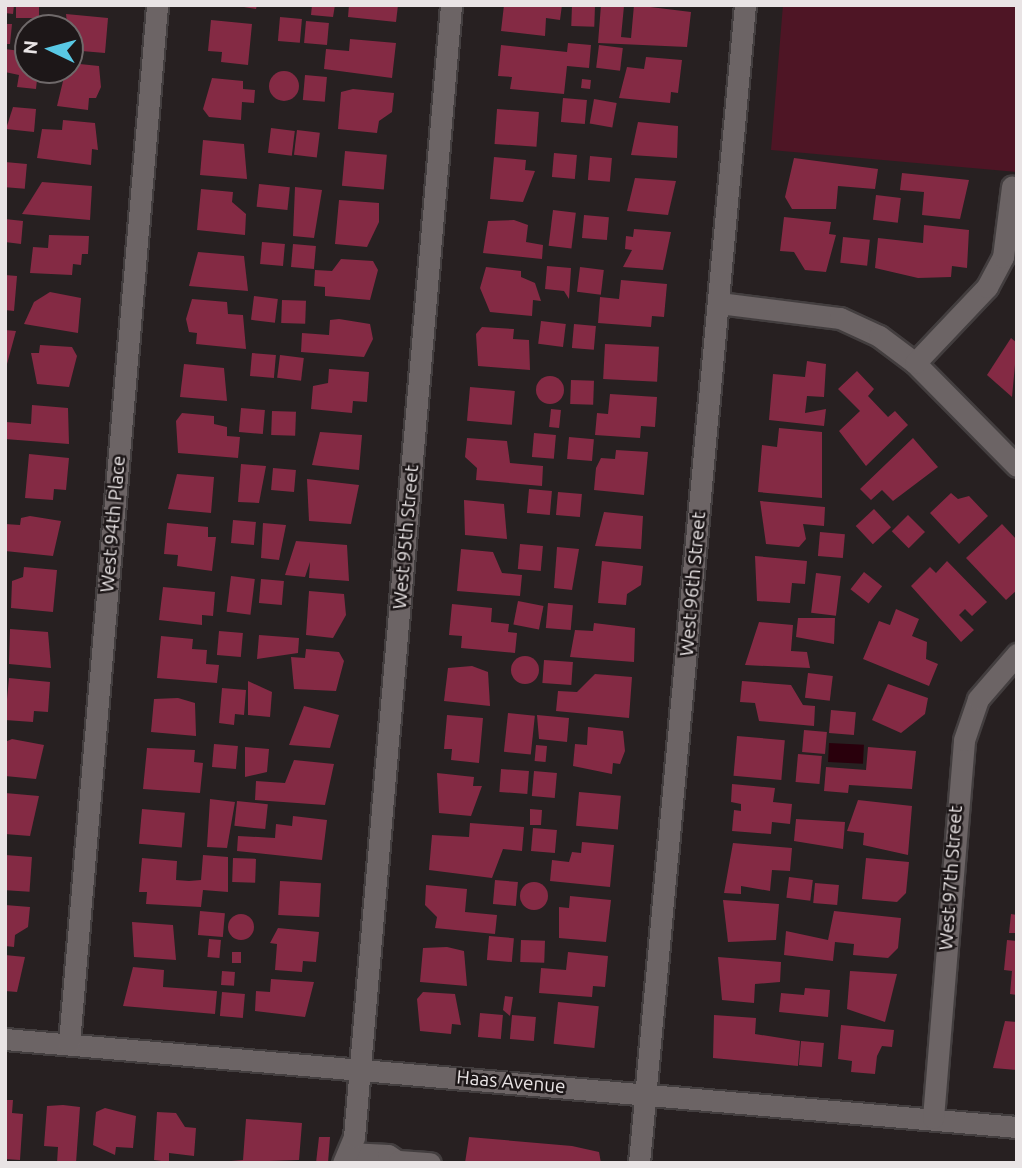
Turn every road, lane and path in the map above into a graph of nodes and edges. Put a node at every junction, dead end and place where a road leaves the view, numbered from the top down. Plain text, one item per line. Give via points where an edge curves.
1 (158, 5) edge
2 (451, 5) edge
3 (745, 5) edge
4 (1012, 187) dead end
5 (719, 303) junction
6 (915, 363) junction
7 (1017, 466) edge
8 (1017, 654) edge
9 (5, 1039) edge
10 (69, 1043) junction
11 (360, 1070) junction
12 (645, 1093) junction
13 (933, 1118) junction
14 (1017, 1127) edge
15 (346, 1158) edge
16 (400, 1162) edge
17 (430, 1163) edge
18 (639, 1163) edge

1 - 10 street, West 94th Place
2 - 11 street, West 95th Street
3 - 5 street, West 96th Street
4 - 6 street via 1003,257 987,287
5 - 6 street via 840,318
5 - 12 street, West 96th Street
6 - 7 street
8 - 13 street, West 97th Street via 978,699 964,740
9 - 10 street, Haas Avenue
10 - 11 street, Haas Avenue
11 - 12 street, Haas Avenue
11 - 15 street, West 95th Street
12 - 13 street, Haas Avenue
12 - 18 street, West 96th Street
13 - 14 street, Haas Avenue
15 - 16 street
16 - 17 street

